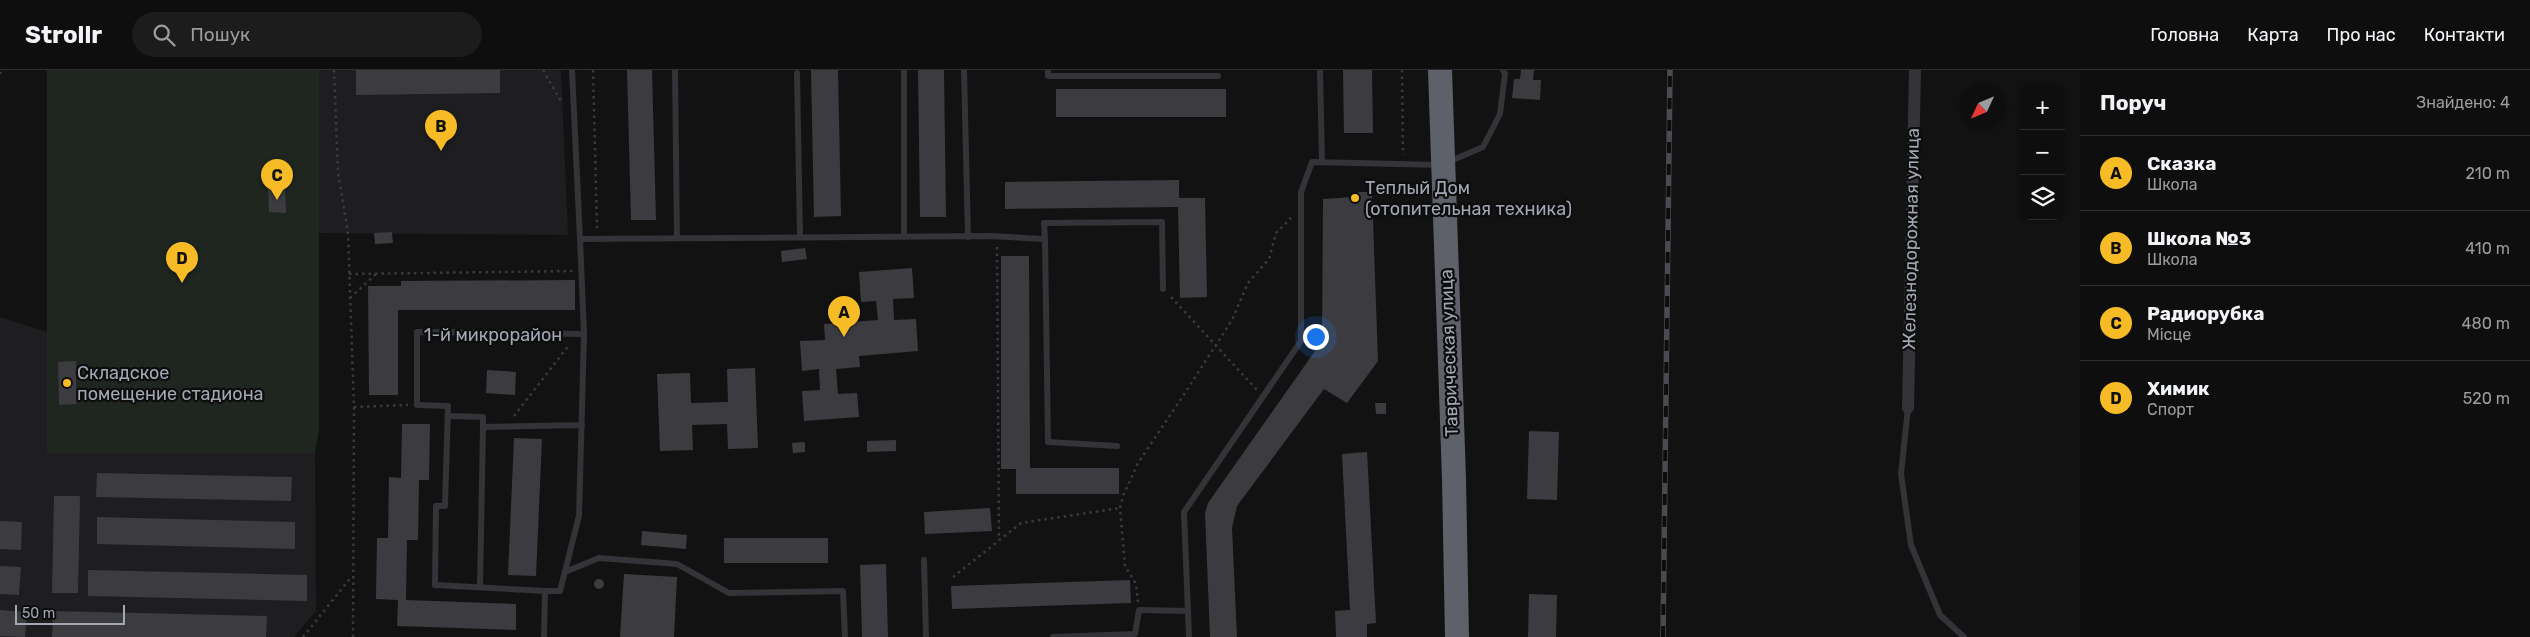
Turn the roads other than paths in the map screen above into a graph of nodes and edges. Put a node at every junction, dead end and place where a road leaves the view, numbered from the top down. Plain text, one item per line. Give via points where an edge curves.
1 (572, 70) edge
2 (675, 70) edge
3 (904, 70) edge
4 (964, 70) edge
5 (1048, 70) edge
6 (1320, 70) edge
7 (1440, 70) edge
8 (1503, 70) edge
9 (1915, 70) edge
10 (797, 73) dead end
11 (1218, 76) dead end
12 (1322, 162) junction
13 (1442, 165) junction
14 (904, 237) junction
15 (968, 237) junction
16 (676, 238) junction
17 (800, 238) junction
18 (580, 239) junction
19 (1045, 239) junction
20 (1163, 289) road end
21 (580, 334) junction
22 (1908, 408) joint
23 (448, 416) junction
24 (582, 425) junction
25 (482, 427) junction
26 (1117, 446) dead end
27 (924, 560) dead end
28 (565, 572) junction
29 (480, 586) junction
30 (545, 591) junction
31 (1188, 611) junction
32 (544, 637) edge
33 (845, 637) edge
34 (926, 637) edge
35 (1053, 637) edge
36 (1190, 637) edge
37 (1457, 637) edge
38 (1964, 637) edge

1 - 18 lane
2 - 16 lane
3 - 14 lane
4 - 15 lane
5 - 11 lane via 1048,76
6 - 12 lane
7 - 13 highway, Таврическая улица
8 - 13 lane via 1500,114 1483,146
9 - 22 street, Железнодорожная улица
10 - 17 lane
12 - 13 lane
12 - 31 lane via 1312,162 1301,192 1301,341 1184,512
13 - 37 highway, Таврическая улица
14 - 15 lane
14 - 17 lane
15 - 19 lane
16 - 17 lane
16 - 18 lane
18 - 21 lane
19 - 20 lane via 1044,223 1162,222
19 - 26 lane via 1048,442
21 - 23 lane, 1-й микрорайон via 417,332 417,405 448,406
21 - 24 lane, 1-й микрорайон
22 - 38 lane via 1901,474 1911,545 1940,614
23 - 25 lane via 483,418
23 - 29 lane via 445,506 436,506 435,585
24 - 25 lane
24 - 28 lane, 1-й микрорайон via 579,516
25 - 29 lane
27 - 34 lane
28 - 30 lane, 1-й микрорайон via 560,591
28 - 33 lane via 599,558 677,564 729,593 843,591
29 - 30 lane
30 - 32 lane
31 - 35 lane via 1140,610 1136,634
31 - 36 lane

